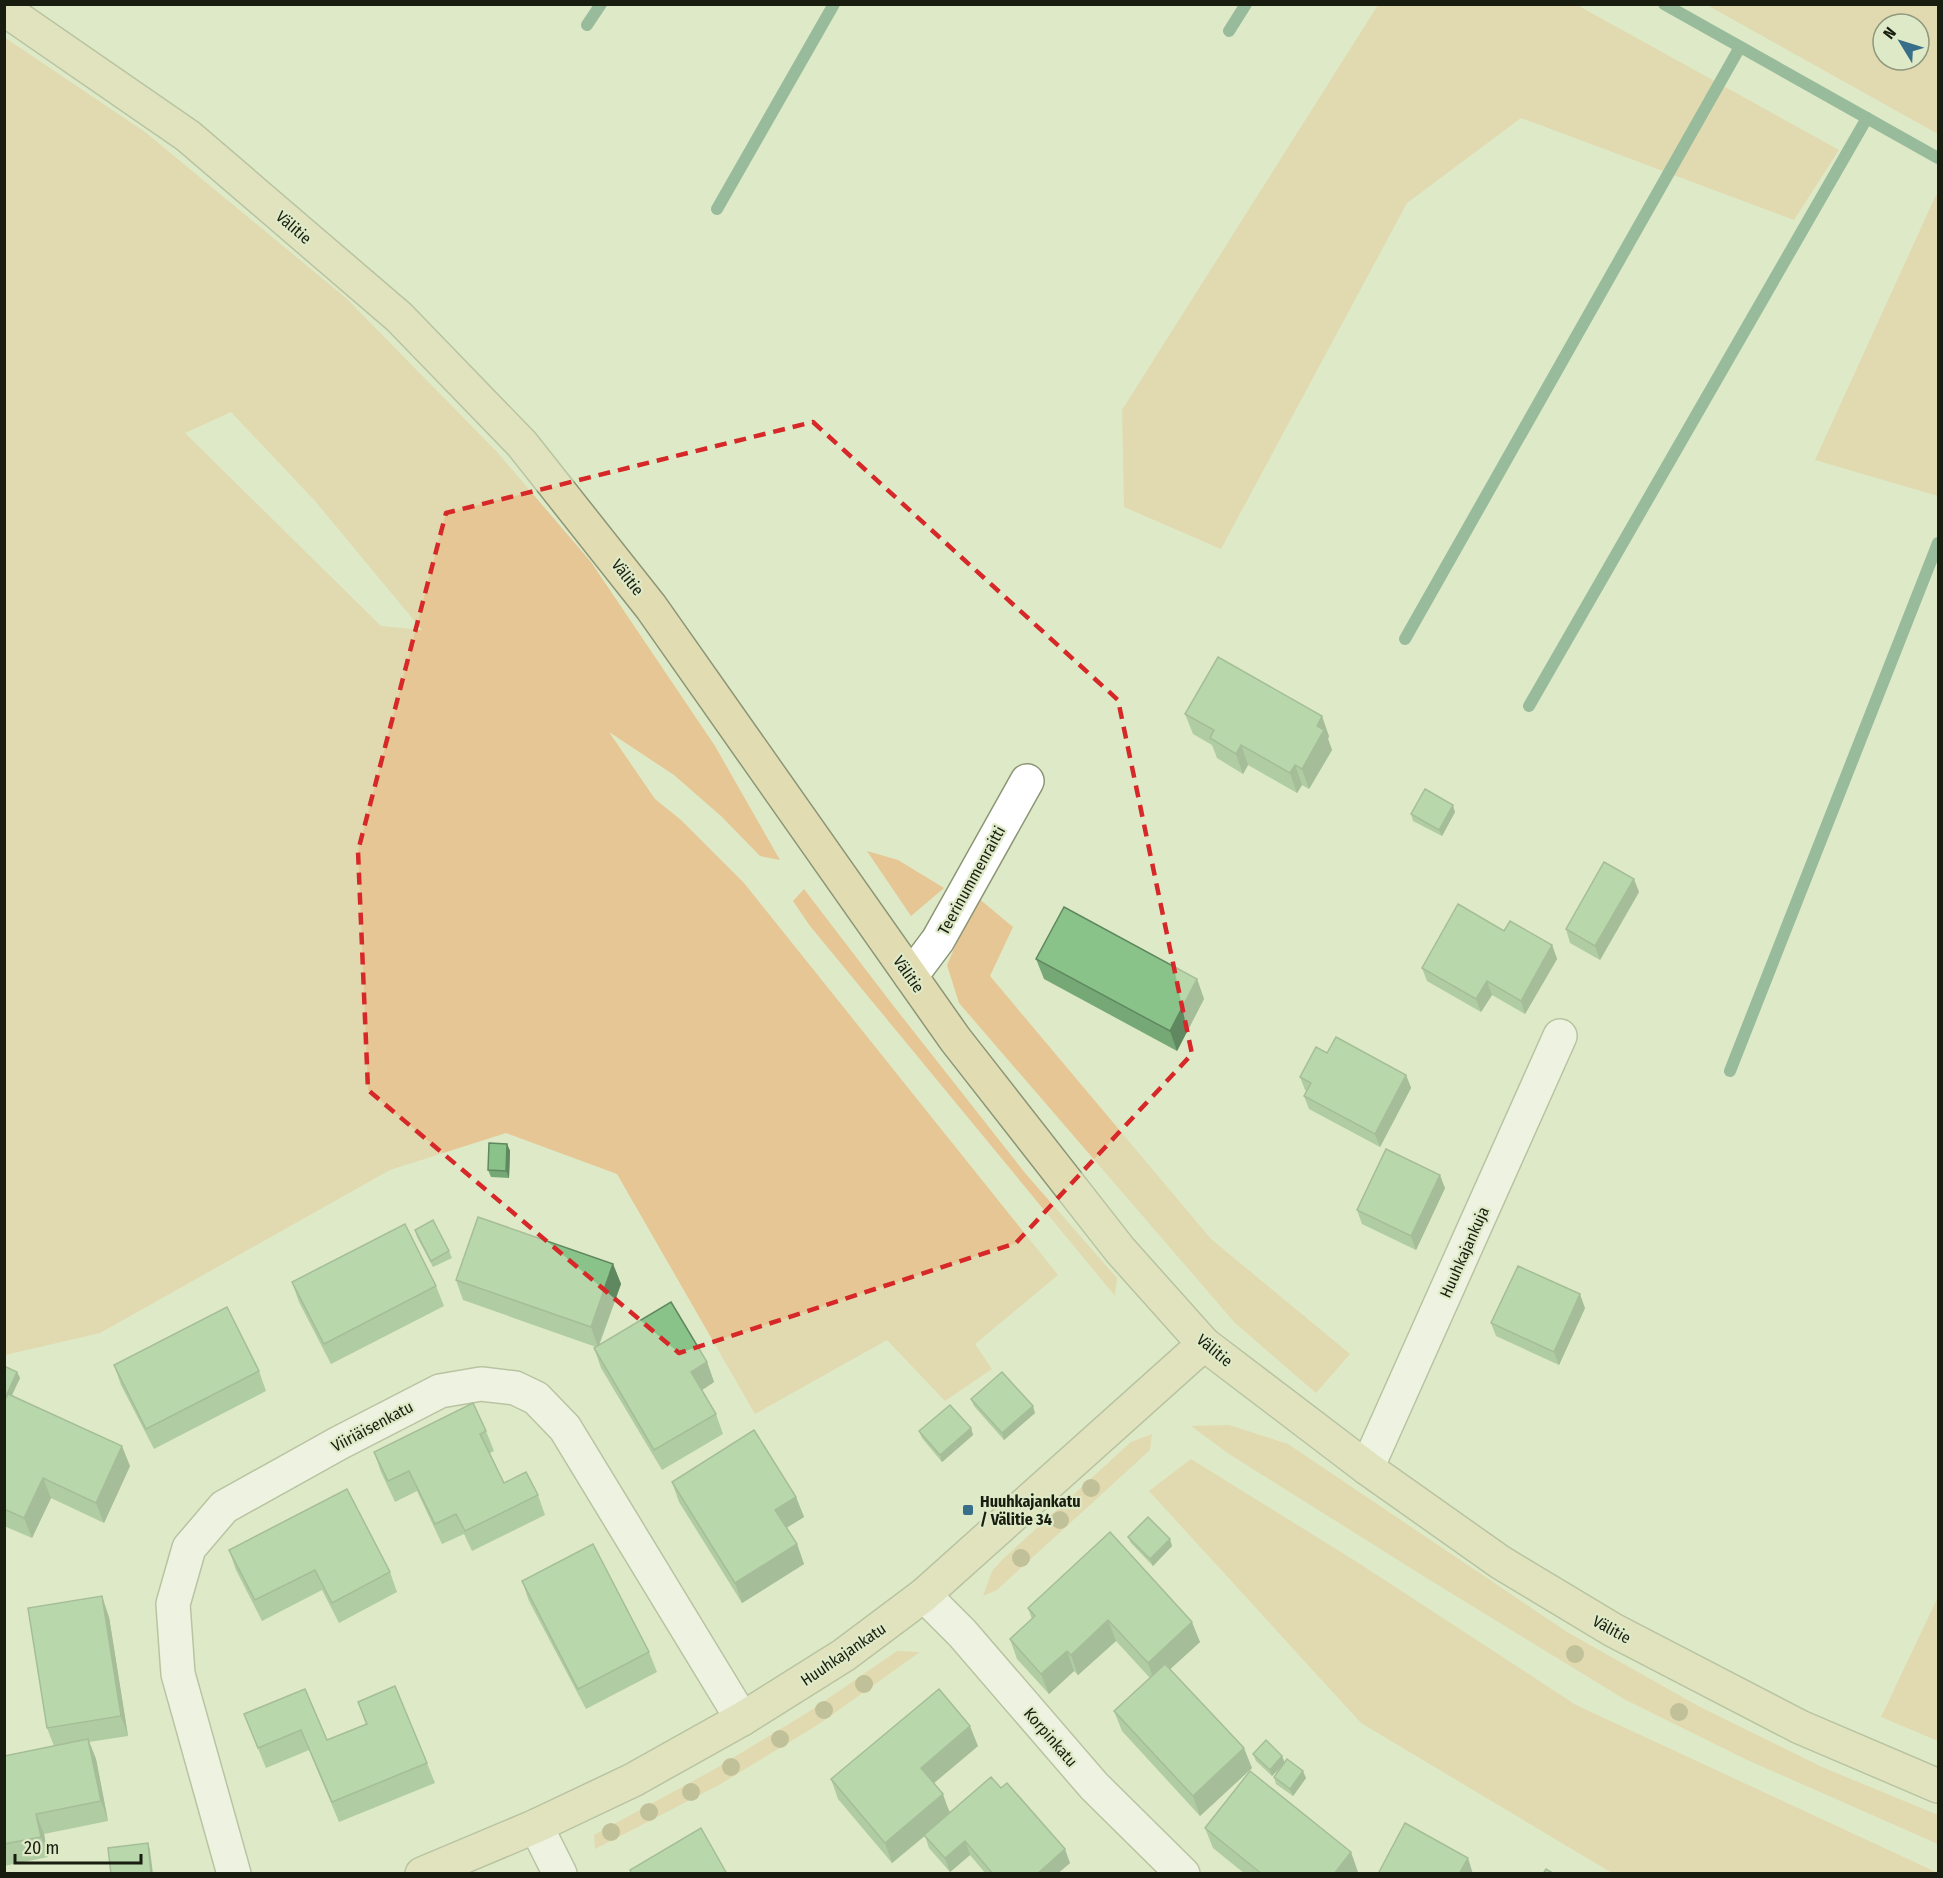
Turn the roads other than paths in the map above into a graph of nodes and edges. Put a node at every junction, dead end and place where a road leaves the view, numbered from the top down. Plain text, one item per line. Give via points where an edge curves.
1 (4, 9) edge
2 (1027, 781) dead end
3 (911, 976) junction
4 (1560, 1036) dead end
5 (1203, 1344) junction
6 (1367, 1468) junction
7 (924, 1595) junction
8 (742, 1719) junction
9 (1938, 1786) edge
10 (536, 1826) junction
11 (234, 1874) edge
12 (422, 1874) edge
13 (560, 1874) edge
14 (1183, 1874) edge

1 - 3 main road, Välitie via 188,136 399,317 522,444 651,607
2 - 3 street, Teerinummenraitti via 938,940
3 - 5 main road, Välitie via 955,1039 1120,1250
4 - 6 street, Huuhkajankuja
5 - 6 main road, Välitie
5 - 7 main road, Huuhkajankatu
6 - 9 main road, Välitie via 1500,1562 1613,1630 1800,1727
7 - 8 main road, Huuhkajankatu via 844,1655
7 - 14 street, Korpinkatu via 962,1633 1094,1786
8 - 10 main road, Huuhkajankatu via 633,1780
8 - 11 street, Viiriäisenkatu via 565,1428 536,1398 515,1388 481,1384 440,1391 224,1507 189,1548 173,1604 178,1674
10 - 12 main road, Huuhkajankatu
10 - 13 street

